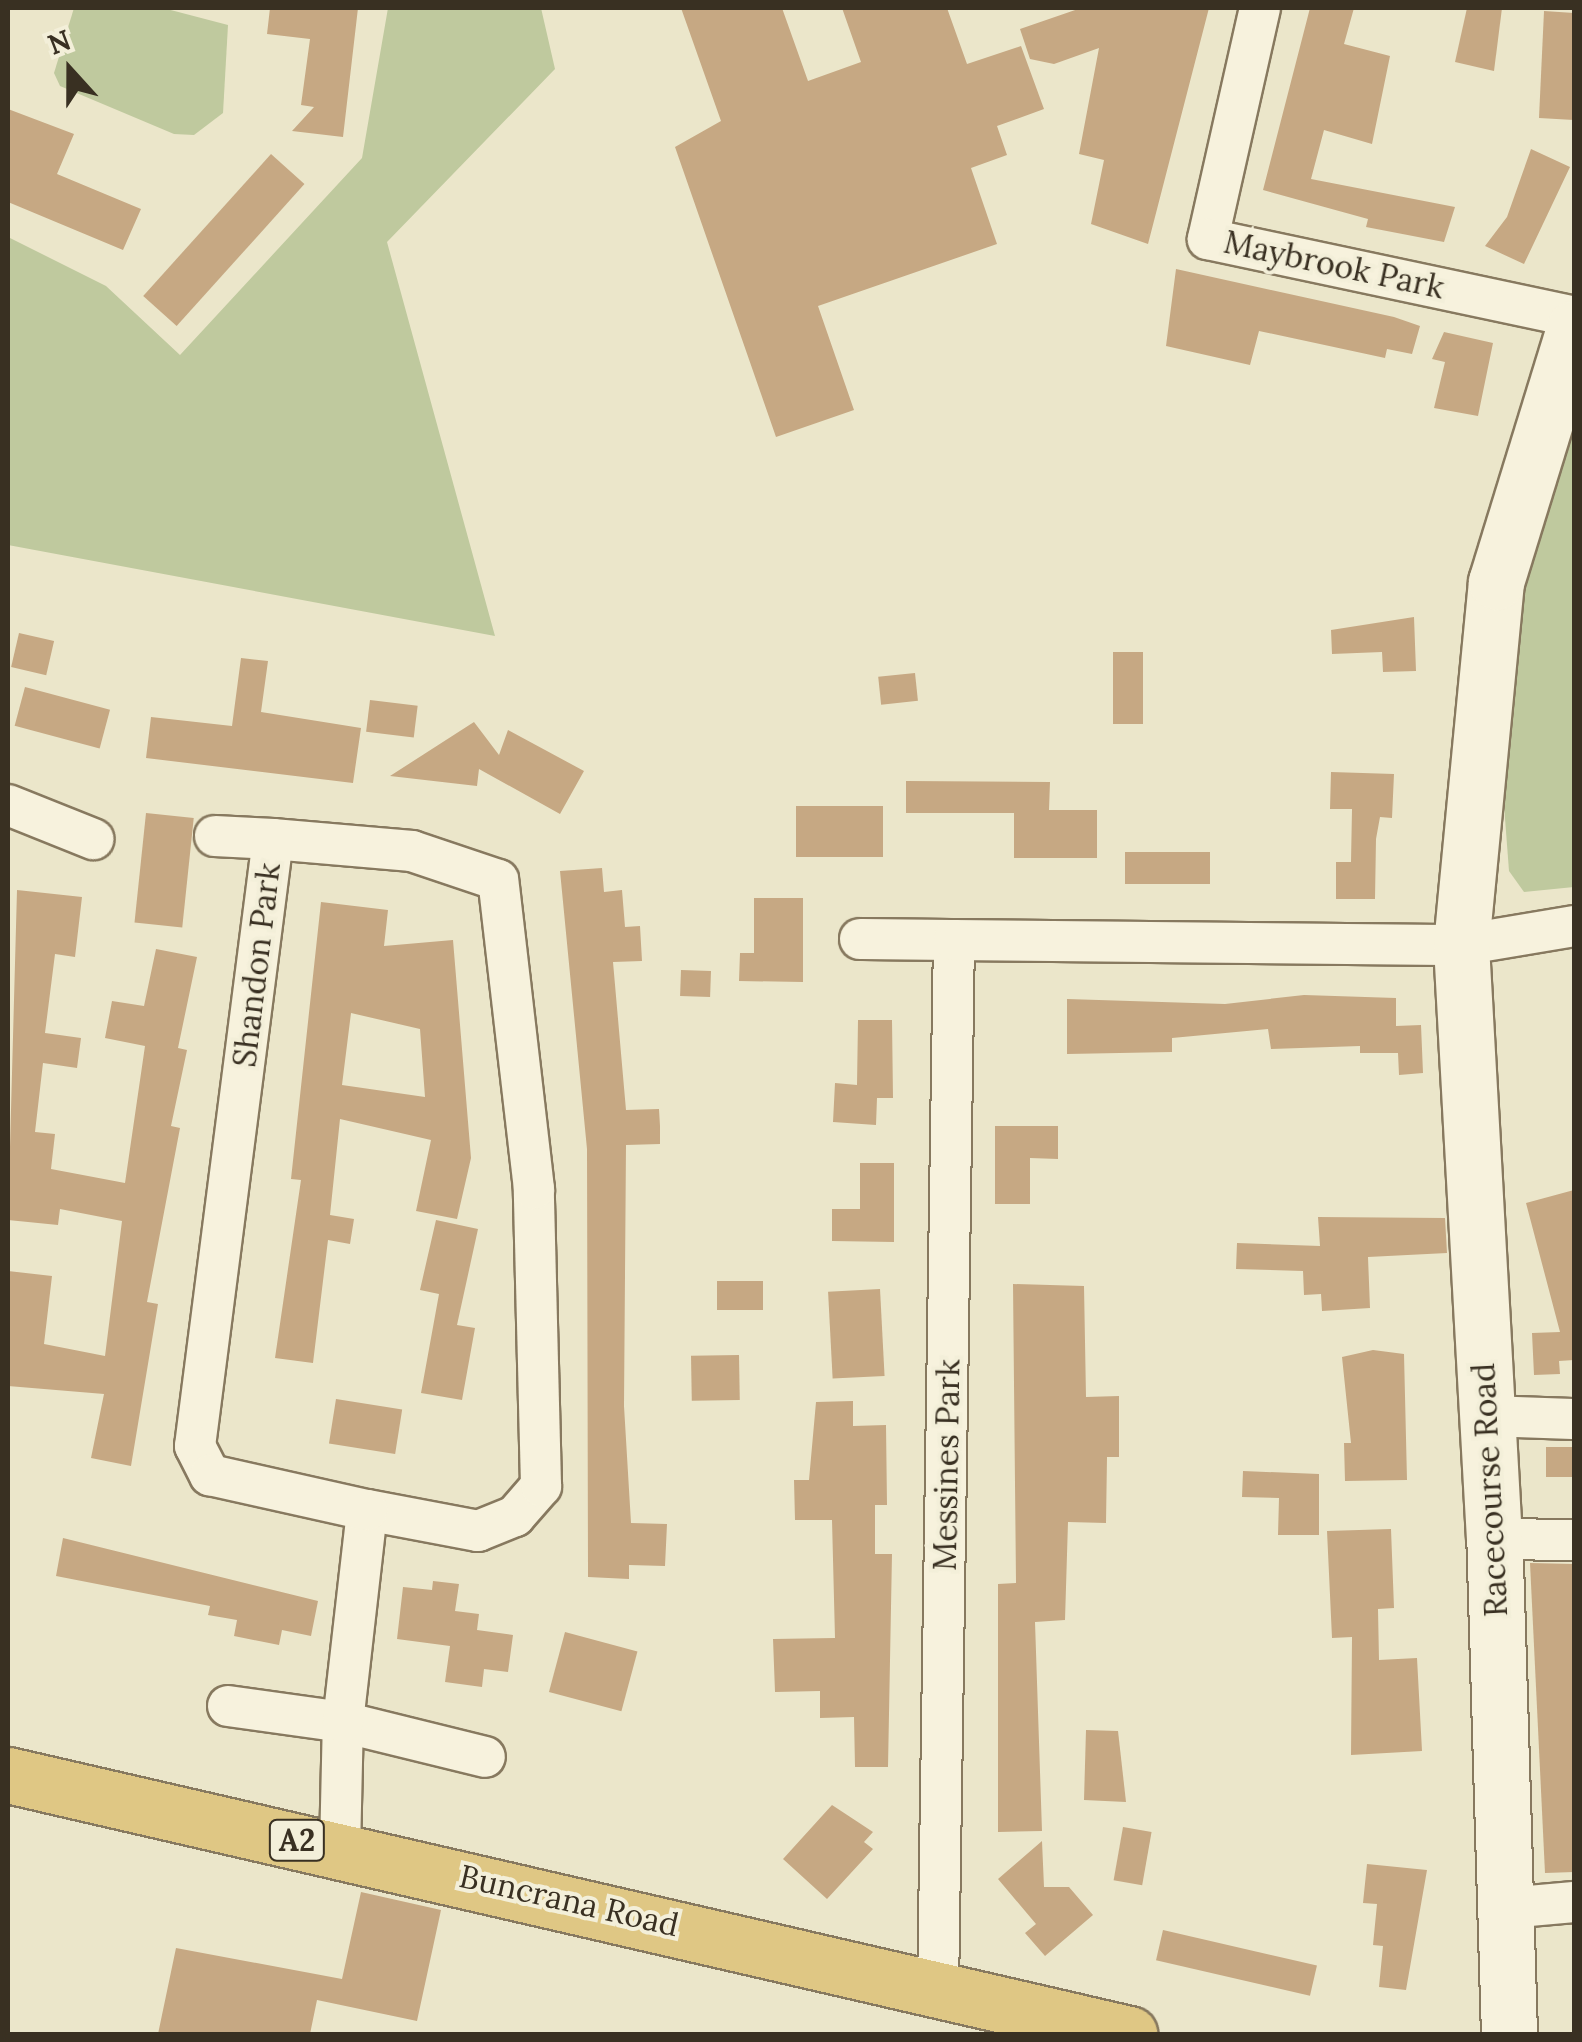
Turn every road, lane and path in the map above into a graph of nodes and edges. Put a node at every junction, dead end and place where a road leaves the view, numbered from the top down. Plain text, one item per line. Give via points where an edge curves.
1 (1260, 8) edge
2 (1574, 317) edge
3 (1574, 328) edge
4 (8, 805) edge
5 (215, 836) dead end
6 (93, 839) dead end
7 (273, 839) junction
8 (1574, 926) edge
9 (860, 939) dead end
10 (954, 940) junction
11 (1461, 945) junction
12 (1486, 1416) junction
13 (1574, 1419) edge
14 (367, 1510) junction
15 (1494, 1539) junction
16 (1574, 1540) edge
17 (228, 1706) dead end
18 (343, 1722) junction
19 (485, 1758) dead end
20 (8, 1775) edge
21 (340, 1850) junction
22 (1574, 1902) edge
23 (1507, 1908) junction
24 (938, 1991) junction
25 (1129, 2034) edge
26 (1509, 2034) edge

1 - 2 street, Maybrook Park via 1208,239
3 - 11 main road, Racecourse Road via 1496,582
4 - 6 street
5 - 7 street
7 - 14 street, Shandon Park via 195,1446 210,1475
7 - 14 street, Shandon Park via 468,864 498,880 506,900 534,1189 541,1486 515,1516 478,1532
8 - 11 street
9 - 10 street
10 - 11 street
10 - 24 street, Messines Park
11 - 12 main road, Racecourse Road
12 - 13 street
12 - 15 main road, Racecourse Road
14 - 18 street
15 - 16 street
15 - 23 main road, Racecourse Road
17 - 18 street
18 - 19 street
18 - 21 street
20 - 21 highway, Buncrana Road / A2
21 - 24 highway, Buncrana Road / A2
22 - 23 street
23 - 26 main road, Racecourse Road
24 - 25 highway, Buncrana Road / A2

